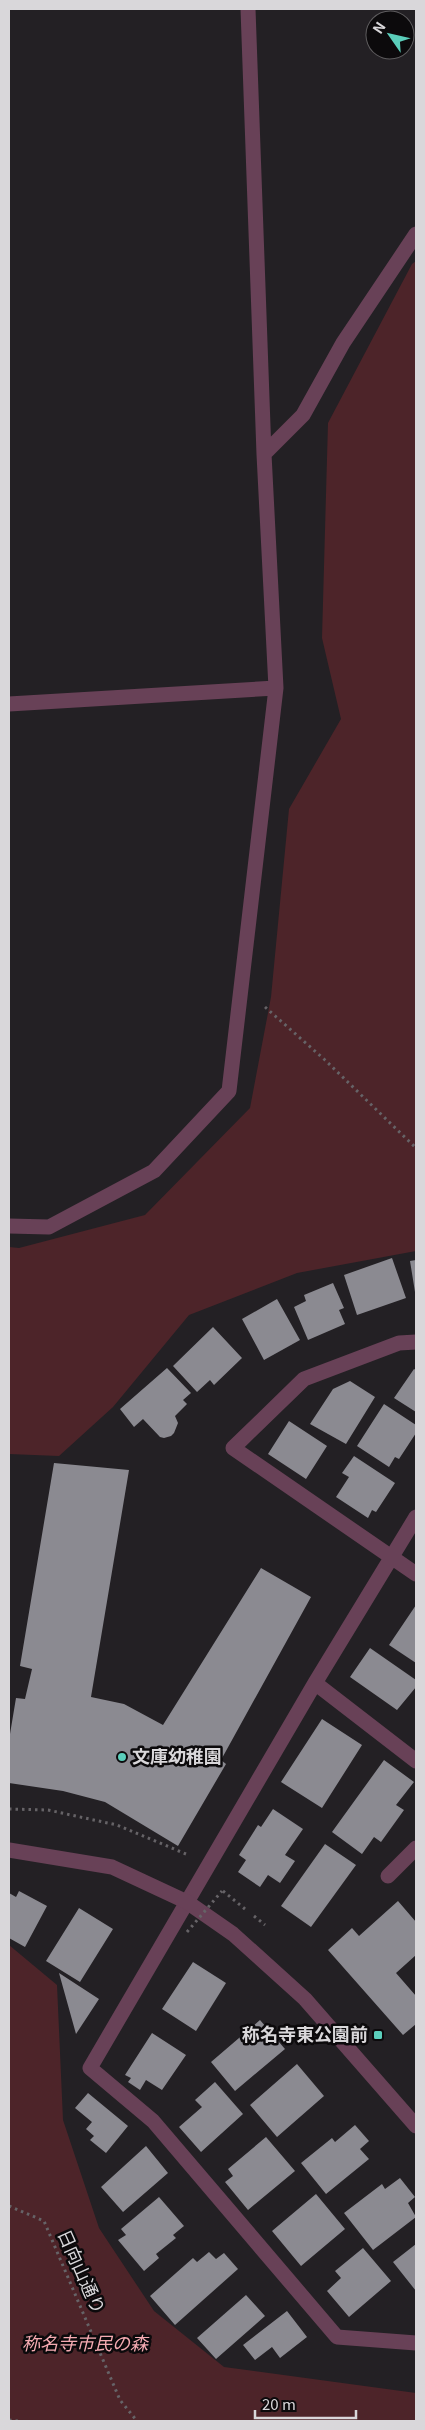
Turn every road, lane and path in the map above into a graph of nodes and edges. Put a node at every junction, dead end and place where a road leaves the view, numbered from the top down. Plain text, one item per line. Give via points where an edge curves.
1 (248, 9) edge
2 (416, 234) edge
3 (264, 454) junction
4 (276, 688) junction
5 (9, 704) edge
6 (242, 988) junction
7 (416, 1148) edge
8 (9, 1226) edge
9 (416, 1342) edge
10 (416, 1518) edge
11 (393, 1556) junction
12 (416, 1574) edge
13 (315, 1683) junction
14 (416, 1761) edge
15 (9, 1809) edge
16 (416, 1848) edge
17 (9, 1850) edge
18 (206, 1868) junction
19 (388, 1876) dead end
20 (222, 1891) dead end
21 (187, 1902) junction
22 (187, 1932) dead end
23 (416, 2126) edge
24 (9, 2206) edge
25 (416, 2344) edge
26 (9, 2420) edge
27 (18, 2421) edge
28 (137, 2421) edge

1 - 3 street
2 - 3 street via 343,343 303,415
3 - 4 street
4 - 5 street
4 - 6 street
6 - 7 path via 325,1060
6 - 8 street via 229,1091 154,1171 49,1227
9 - 11 street via 399,1342 304,1380 232,1448
10 - 11 street
11 - 12 street
11 - 13 street
13 - 14 street
13 - 18 street
15 - 18 path via 48,1810 117,1825 186,1854
16 - 19 street
17 - 21 street via 112,1867
18 - 21 street
20 - 22 path, bridge
21 - 23 street via 233,1934 305,1999
21 - 25 street via 90,2068 153,2121 337,2337
24 - 28 path, 日向山通り via 44,2221 120,2400
26 - 27 path

